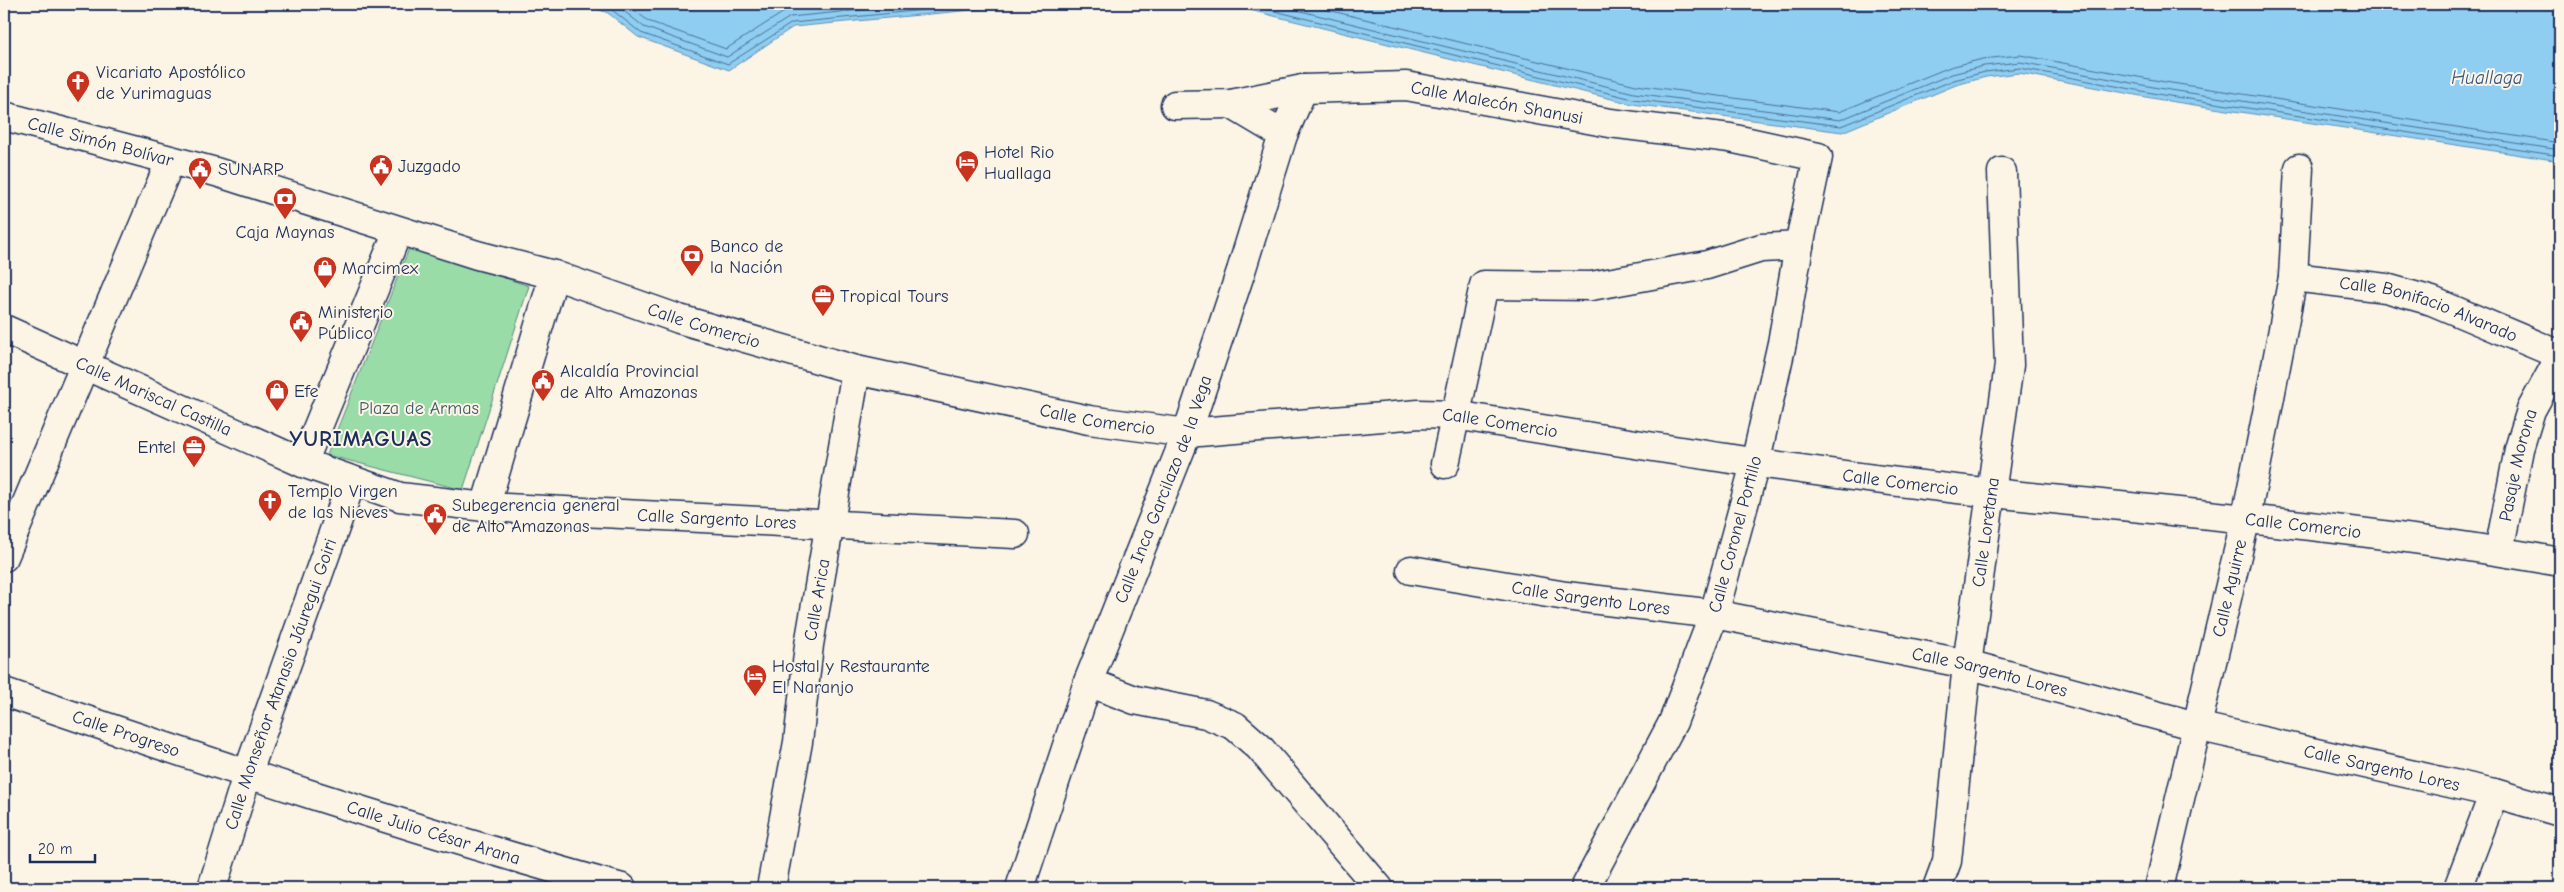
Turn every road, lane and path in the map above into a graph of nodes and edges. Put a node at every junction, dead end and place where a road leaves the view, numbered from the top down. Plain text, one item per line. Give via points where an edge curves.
1 (1303, 89) junction
2 (1232, 104) junction
3 (1175, 105) dead end
4 (4, 116) edge
5 (1283, 136) junction
6 (1818, 157) joint
7 (170, 162) junction
8 (2300, 168) dead end
9 (2002, 172) dead end
10 (398, 230) junction
11 (1799, 246) junction
12 (456, 247) joint
13 (554, 275) junction
14 (2293, 277) junction
15 (4, 329) edge
16 (2560, 356) edge
17 (83, 364) junction
18 (856, 370) junction
19 (1455, 415) junction
20 (1187, 433) junction
21 (303, 463) junction
22 (1445, 464) dead end
23 (1755, 464) junction
24 (352, 480) junction
25 (1992, 493) junction
26 (485, 507) junction
27 (2246, 517) junction
28 (831, 524) junction
29 (1015, 534) dead end
30 (2499, 551) junction
31 (4, 557) edge
32 (2560, 562) edge
33 (1411, 570) dead end
34 (1714, 614) junction
35 (1968, 664) junction
36 (1088, 682) junction
37 (4, 692) edge
38 (2196, 726) junction
39 (247, 775) junction
40 (2494, 793) junction
41 (2560, 812) edge
42 (212, 888) edge
43 (622, 888) edge
44 (771, 888) edge
45 (1020, 888) edge
46 (1379, 888) edge
47 (1585, 888) edge
48 (1937, 888) edge
49 (2158, 888) edge
50 (2458, 888) edge

1 - 2 street, Calle Malecón Shanusi
1 - 5 street, Calle Inca Garcilazo de la Vega
1 - 6 street, Calle Malecón Shanusi via 1406,86 1610,123 1730,138
2 - 3 street, Calle Malecón Shanusi
2 - 5 street
4 - 7 street, Calle Simón Bolívar
5 - 20 street, Calle Inca Garcilazo de la Vega
6 - 11 street, Calle Coronel Portillo
7 - 10 street, Calle Simón Bolívar via 216,172
7 - 17 street
8 - 14 street, Calle Aguirre
9 - 25 street, Calle Loretana via 2009,365
10 - 12 street, Calle Simón Bolívar
10 - 21 street
11 - 19 street via 1761,248 1707,265 1591,286 1484,285
11 - 23 street, Calle Coronel Portillo via 1782,343
12 - 13 street, Calle Comercio
13 - 18 street, Calle Comercio via 679,319
13 - 26 street
14 - 16 street, Calle Bonifacio Alvarado via 2386,288 2432,301
14 - 27 street, Calle Aguirre
15 - 17 street, Calle Mariscal Castilla
16 - 30 street, Pasaje Morona via 2531,410 2519,449
17 - 21 street, Calle Mariscal Castilla
17 - 31 street
18 - 20 street, Calle Comercio via 1089,420
18 - 28 street, Calle Arica
19 - 20 street, Calle Comercio via 1419,414
19 - 22 street
19 - 23 street, Calle Comercio
20 - 36 street, Calle Inca Garcilazo de la Vega
21 - 24 street, Calle Sargento Lores
23 - 25 street, Calle Comercio
23 - 34 street, Calle Coronel Portillo
24 - 26 street, Calle Sargento Lores via 400,497
24 - 39 street, Calle Monseñor Atanasio Jáuregui Goiri
25 - 27 street, Calle Comercio
25 - 35 street, Calle Loretana
26 - 28 street, Calle Sargento Lores
27 - 30 street, Calle Comercio
27 - 38 street, Calle Aguirre
28 - 29 street, Calle Sargento Lores
28 - 44 street, Calle Arica via 809,645 798,742
30 - 32 street, Calle Comercio
33 - 34 street, Calle Sargento Lores via 1566,596
34 - 35 street, Calle Sargento Lores
34 - 47 street, Calle Coronel Portillo via 1673,722
35 - 38 street, Calle Sargento Lores
35 - 48 street, Calle Loretana via 1947,861
36 - 45 street, Calle Inca Garcilazo de la Vega
36 - 46 street via 1135,700 1206,714 1235,726 1259,747
37 - 39 street, Calle Progreso
38 - 40 street, Calle Sargento Lores
38 - 49 street, Calle Aguirre
39 - 42 street, Calle Monseñor Atanasio Jáuregui Goiri
39 - 43 street, Calle Julio César Arana via 487,850
40 - 41 street, Calle Sargento Lores
40 - 50 street

